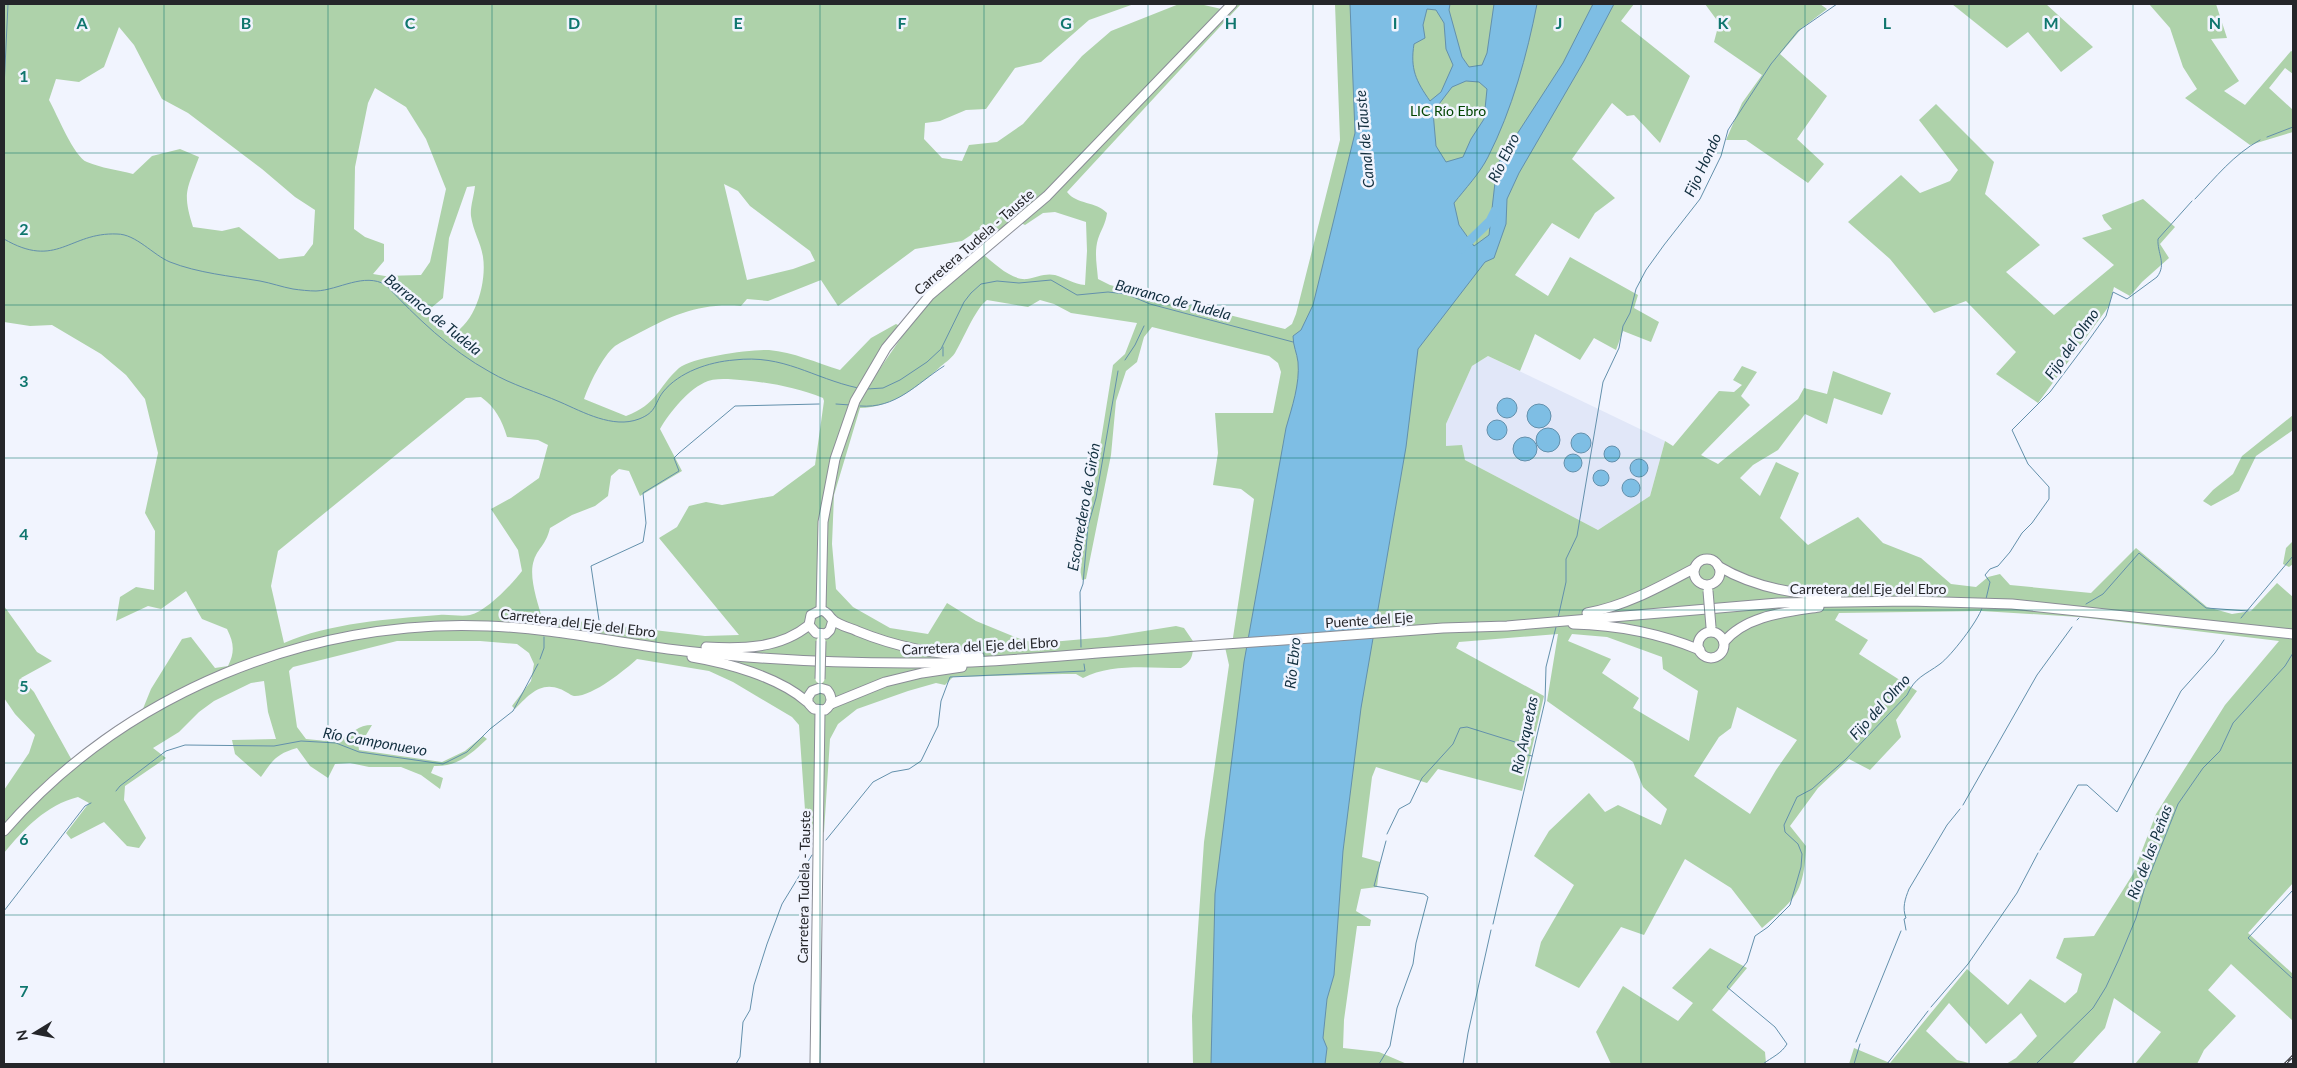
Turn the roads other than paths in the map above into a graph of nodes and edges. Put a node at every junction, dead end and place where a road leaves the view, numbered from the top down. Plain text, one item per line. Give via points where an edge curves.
1 (1232, 4) edge
2 (1718, 566) junction
3 (1695, 568) junction
4 (1708, 588) junction
5 (1909, 601) junction
6 (1960, 602) junction
7 (821, 610) junction
8 (833, 620) junction
9 (809, 625) junction
10 (1475, 626) junction
11 (1507, 626) junction
12 (1443, 628) joint
13 (1711, 629) junction
14 (2293, 634) edge
15 (576, 635) junction
16 (821, 638) junction
17 (622, 642) junction
18 (1724, 642) junction
19 (1177, 648) joint
20 (1700, 650) junction
21 (1096, 653) junction
22 (1053, 656) junction
23 (820, 683) junction
24 (808, 702) junction
25 (831, 704) junction
26 (820, 711) junction
27 (4, 831) edge
28 (815, 1064) edge

1 - 7 main road, Carretera Tudela - Tauste via 1047,196 930,295 886,348 855,401 828,488
2 - 3 main road via 1706,559
2 - 4 main road via 1718,578
2 - 5 main road via 1739,577 1787,591
3 - 4 main road via 1697,580
3 - 10 main road via 1613,607
4 - 13 main road, bridge
5 - 6 main road, Carretera del Eje del Ebro
5 - 11 main road, Carretera del Eje del Ebro via 1778,603
6 - 14 main road, Carretera del Eje del Ebro via 2038,606
6 - 18 main road via 1839,605 1798,610 1742,626
7 - 8 main road
7 - 9 main road via 811,615
8 - 16 main road via 830,630
8 - 22 main road via 881,640 935,653
9 - 15 main road via 785,641 742,648 690,647
9 - 16 main road
10 - 11 main road, Carretera del Eje del Ebro
10 - 12 main road, Carretera del Eje del Ebro
11 - 20 main road via 1600,625 1652,634
12 - 19 main road, Puente del Eje
13 - 18 main road
13 - 20 main road via 1701,638
15 - 17 main road, Carretera del Eje del Ebro
15 - 27 main road, Carretera del Eje del Ebro via 488,626 417,627 338,638 268,657 195,687 126,726 46,788
16 - 23 main road, bridge
17 - 22 main road, Carretera del Eje del Ebro via 715,654 830,662 921,663
17 - 24 main road via 731,666 766,679
18 - 20 main road via 1722,652 1716,657 1708,657
19 - 21 main road, Carretera del Eje del Ebro
21 - 22 main road, Carretera del Eje del Ebro
21 - 25 main road via 922,673 885,682
23 - 24 main road
23 - 25 main road via 830,694
24 - 26 main road via 814,710
25 - 26 main road
26 - 28 main road, Carretera Tudela - Tauste

